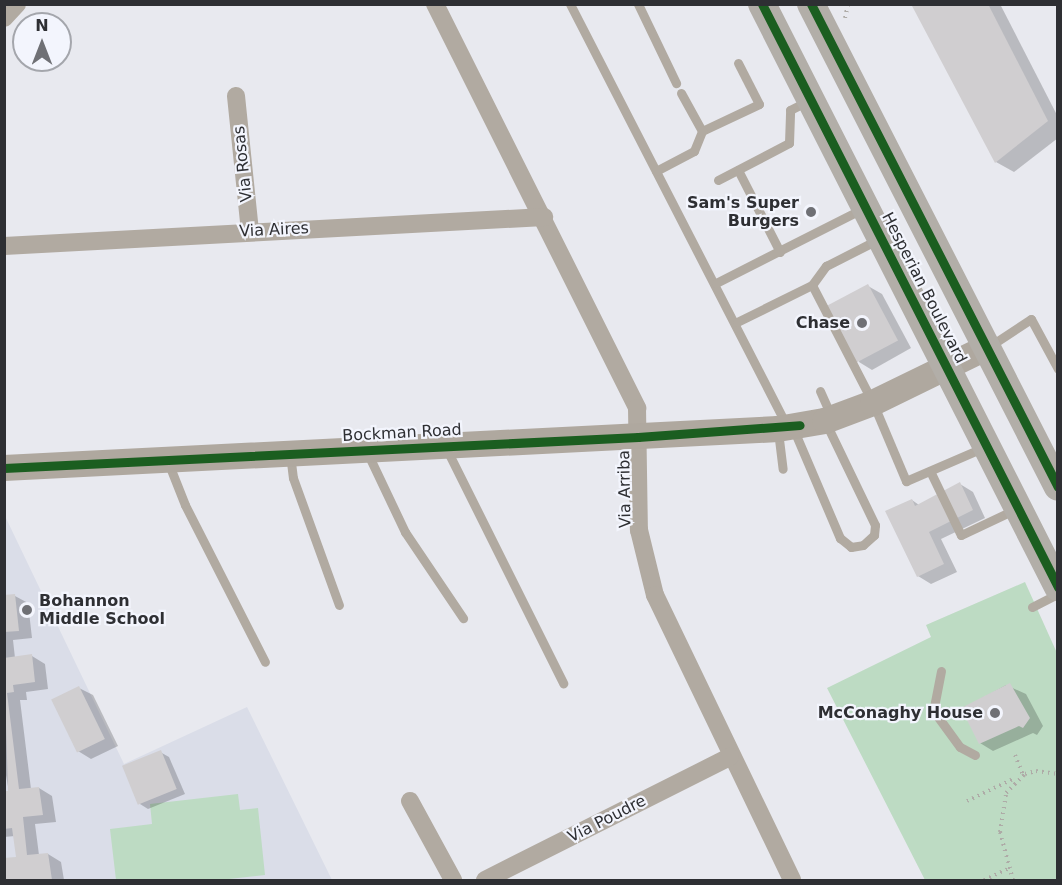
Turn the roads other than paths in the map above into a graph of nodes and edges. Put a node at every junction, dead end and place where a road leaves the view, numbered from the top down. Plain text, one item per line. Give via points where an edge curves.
1 (17, 4) edge
2 (435, 4) edge
3 (570, 4) edge
4 (638, 4) edge
5 (762, 4) edge
6 (811, 8) edge
7 (4, 18) edge
8 (738, 63) dead end
9 (676, 83) dead end
10 (681, 93) dead end
11 (236, 96) dead end
12 (812, 99) junction
13 (702, 131) junction
14 (738, 170) junction
15 (656, 171) junction
16 (718, 180) dead end
17 (866, 207) junction
18 (544, 218) junction
19 (250, 231) junction
20 (882, 238) junction
21 (4, 246) edge
22 (780, 252) junction
23 (716, 283) junction
24 (812, 285) junction
25 (737, 322) junction
26 (988, 347) junction
27 (948, 369) junction
28 (1058, 369) edge
29 (820, 391) dead end
30 (873, 403) junction
31 (829, 419) junction
32 (786, 427) junction
33 (638, 437) junction
34 (445, 446) junction
35 (987, 446) junction
36 (366, 450) junction
37 (290, 454) junction
38 (1051, 457) edge
39 (167, 460) junction
40 (4, 468) edge
41 (783, 469) dead end
42 (930, 471) junction
43 (1058, 487) edge
44 (1018, 508) junction
45 (1058, 587) edge
46 (1058, 594) edge
47 (339, 605) dead end
48 (1032, 607) dead end
49 (463, 618) dead end
50 (265, 662) dead end
51 (941, 671) dead end
52 (563, 683) dead end
53 (975, 755) dead end
54 (730, 758) junction
55 (410, 801) dead end
56 (453, 880) edge
57 (484, 880) edge
58 (792, 880) edge

1 - 7 street
2 - 18 street, Via Arriba
3 - 15 lane
4 - 9 lane
5 - 12 main road, Hesperian Boulevard
6 - 26 main road, Hesperian Boulevard
8 - 13 lane via 759,104
10 - 13 lane
11 - 19 street, Via Rosas
12 - 14 lane via 790,110 789,143
12 - 17 main road, Hesperian Boulevard
13 - 15 lane via 694,152
14 - 16 lane
14 - 22 lane
15 - 23 lane
17 - 20 main road, Hesperian Boulevard
17 - 22 lane
18 - 19 street, Via Aires
18 - 33 street, Via Arriba via 637,408
19 - 21 street, Via Aires
20 - 24 lane via 826,266
20 - 27 main road, Hesperian Boulevard
22 - 23 lane
23 - 25 lane
24 - 25 lane
24 - 30 lane
25 - 32 lane
26 - 27 street, Bockman Road
26 - 28 lane via 1031,319
26 - 38 main road, Hesperian Boulevard
27 - 30 street, Bockman Road
27 - 35 main road, Hesperian Boulevard
29 - 31 lane
30 - 31 street, Bockman Road
30 - 42 lane via 906,481
31 - 32 street, Bockman Road
31 - 32 lane via 875,525 874,535 863,545 851,547 840,538
32 - 33 street, Bockman Road
32 - 41 lane
33 - 34 street, Bockman Road
33 - 54 street, Via Arriba via 639,530 655,595
34 - 36 street, Bockman Road
34 - 52 lane
35 - 42 lane
35 - 44 main road, Hesperian Boulevard
36 - 37 street, Bockman Road
36 - 49 lane via 405,532
37 - 39 street, Bockman Road
37 - 47 lane via 293,478
38 - 43 main road, Hesperian Boulevard
39 - 40 street, Bockman Road
39 - 50 lane via 185,505
42 - 44 lane via 961,535
44 - 45 main road, Hesperian Boulevard
46 - 48 lane
51 - 53 lane via 934,703 938,717 960,747
54 - 57 street, Via Poudre
54 - 58 street, Via Arriba
55 - 56 street

